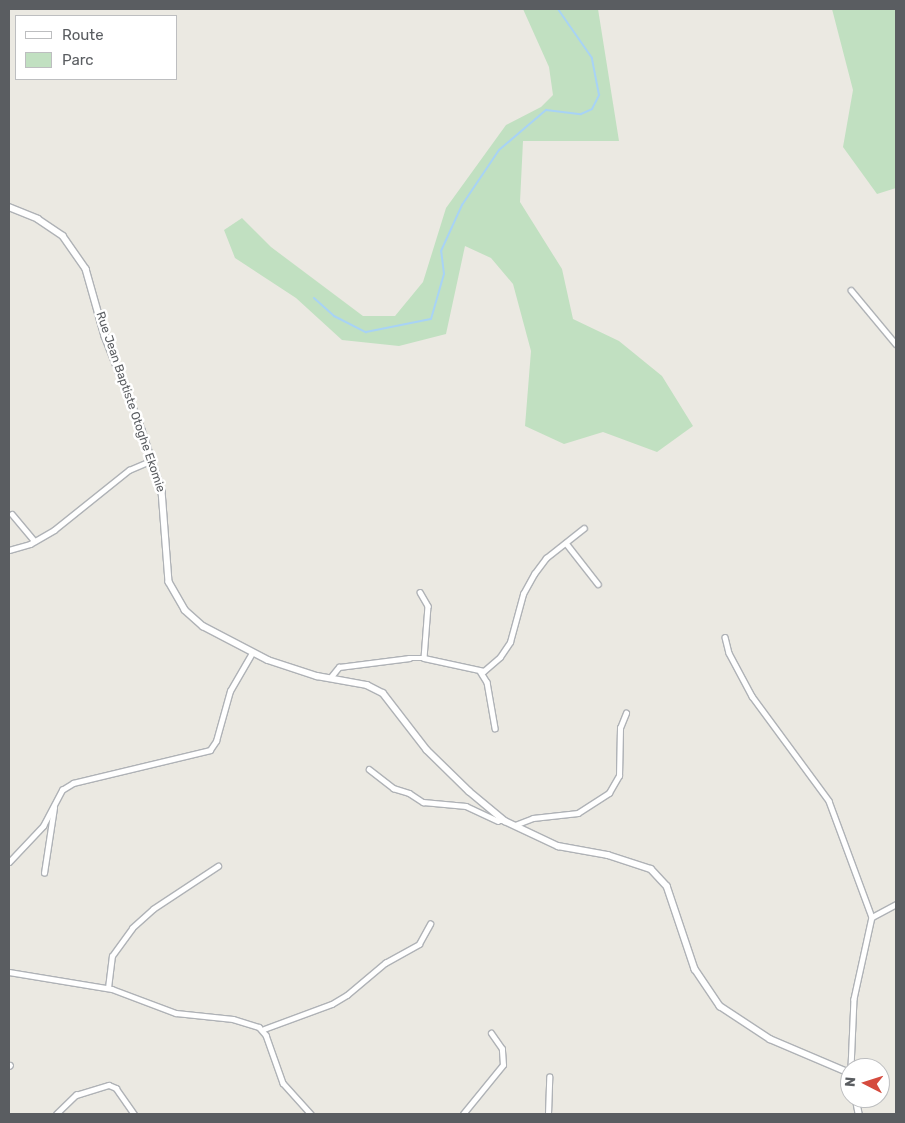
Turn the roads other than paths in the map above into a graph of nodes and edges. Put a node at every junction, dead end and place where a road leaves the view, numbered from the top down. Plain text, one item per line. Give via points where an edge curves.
1 (9, 207) edge
2 (851, 290) dead end
3 (896, 344) edge
4 (152, 460) junction
5 (12, 514) dead end
6 (584, 528) dead end
7 (35, 541) junction
8 (566, 543) junction
9 (9, 550) edge
10 (598, 584) dead end
11 (420, 592) dead end
12 (725, 637) dead end
13 (252, 652) junction
14 (424, 658) junction
15 (480, 671) junction
16 (330, 678) junction
17 (626, 712) dead end
18 (495, 728) dead end
19 (369, 769) dead end
20 (54, 802) junction
21 (505, 821) junction
22 (514, 825) junction
23 (9, 862) edge
24 (218, 866) dead end
25 (44, 873) dead end
26 (896, 904) edge
27 (872, 916) junction
28 (430, 924) dead end
29 (9, 972) edge
30 (108, 988) junction
31 (264, 1029) junction
32 (491, 1033) dead end
33 (851, 1058) edge
34 (840, 1069) edge
35 (549, 1077) dead end
36 (56, 1114) edge
37 (134, 1114) edge
38 (311, 1114) edge
39 (463, 1114) edge
40 (548, 1114) edge

1 - 4 street, Rue Jean Baptiste Otoghe Ekomie via 38,219 63,236 86,269 105,336
2 - 3 street
4 - 7 street via 129,470 54,530
4 - 13 street, Rue Jean Baptiste Otoghe Ekomie via 165,506 167,570 178,602 204,626
5 - 7 street
6 - 8 street
7 - 9 street
8 - 10 street
8 - 15 street via 546,558 534,574 523,594 510,642 500,657
11 - 14 street via 428,606
12 - 27 street via 729,653 752,696 831,806
13 - 16 street, Rue Jean Baptiste Otoghe Ekomie via 285,667
13 - 20 street via 230,691 216,741 210,750 187,758 82,780 62,790
14 - 15 street
14 - 16 street via 348,664 335,670
15 - 18 street via 487,682
16 - 21 street, Rue Jean Baptiste Otoghe Ekomie via 355,682 383,693 427,750
17 - 22 street via 620,728 619,776 609,793 578,813 533,818
19 - 21 street via 393,788 423,802 466,806 498,821
20 - 23 street via 43,826
20 - 25 street
21 - 22 street, Rue Jean Baptiste Otoghe Ekomie
22 - 34 street, Rue Jean Baptiste Otoghe Ekomie via 558,846 640,864 660,876 695,969 720,1006 757,1032
24 - 30 street via 153,908 132,928 112,956
26 - 27 street
27 - 33 street via 854,999
28 - 31 street via 419,944 385,963 332,1004
29 - 30 street
30 - 31 street via 176,1013 233,1019
31 - 38 street via 283,1082
32 - 39 street via 502,1049 503,1065
35 - 40 street
36 - 37 street via 76,1094 109,1085 116,1088

